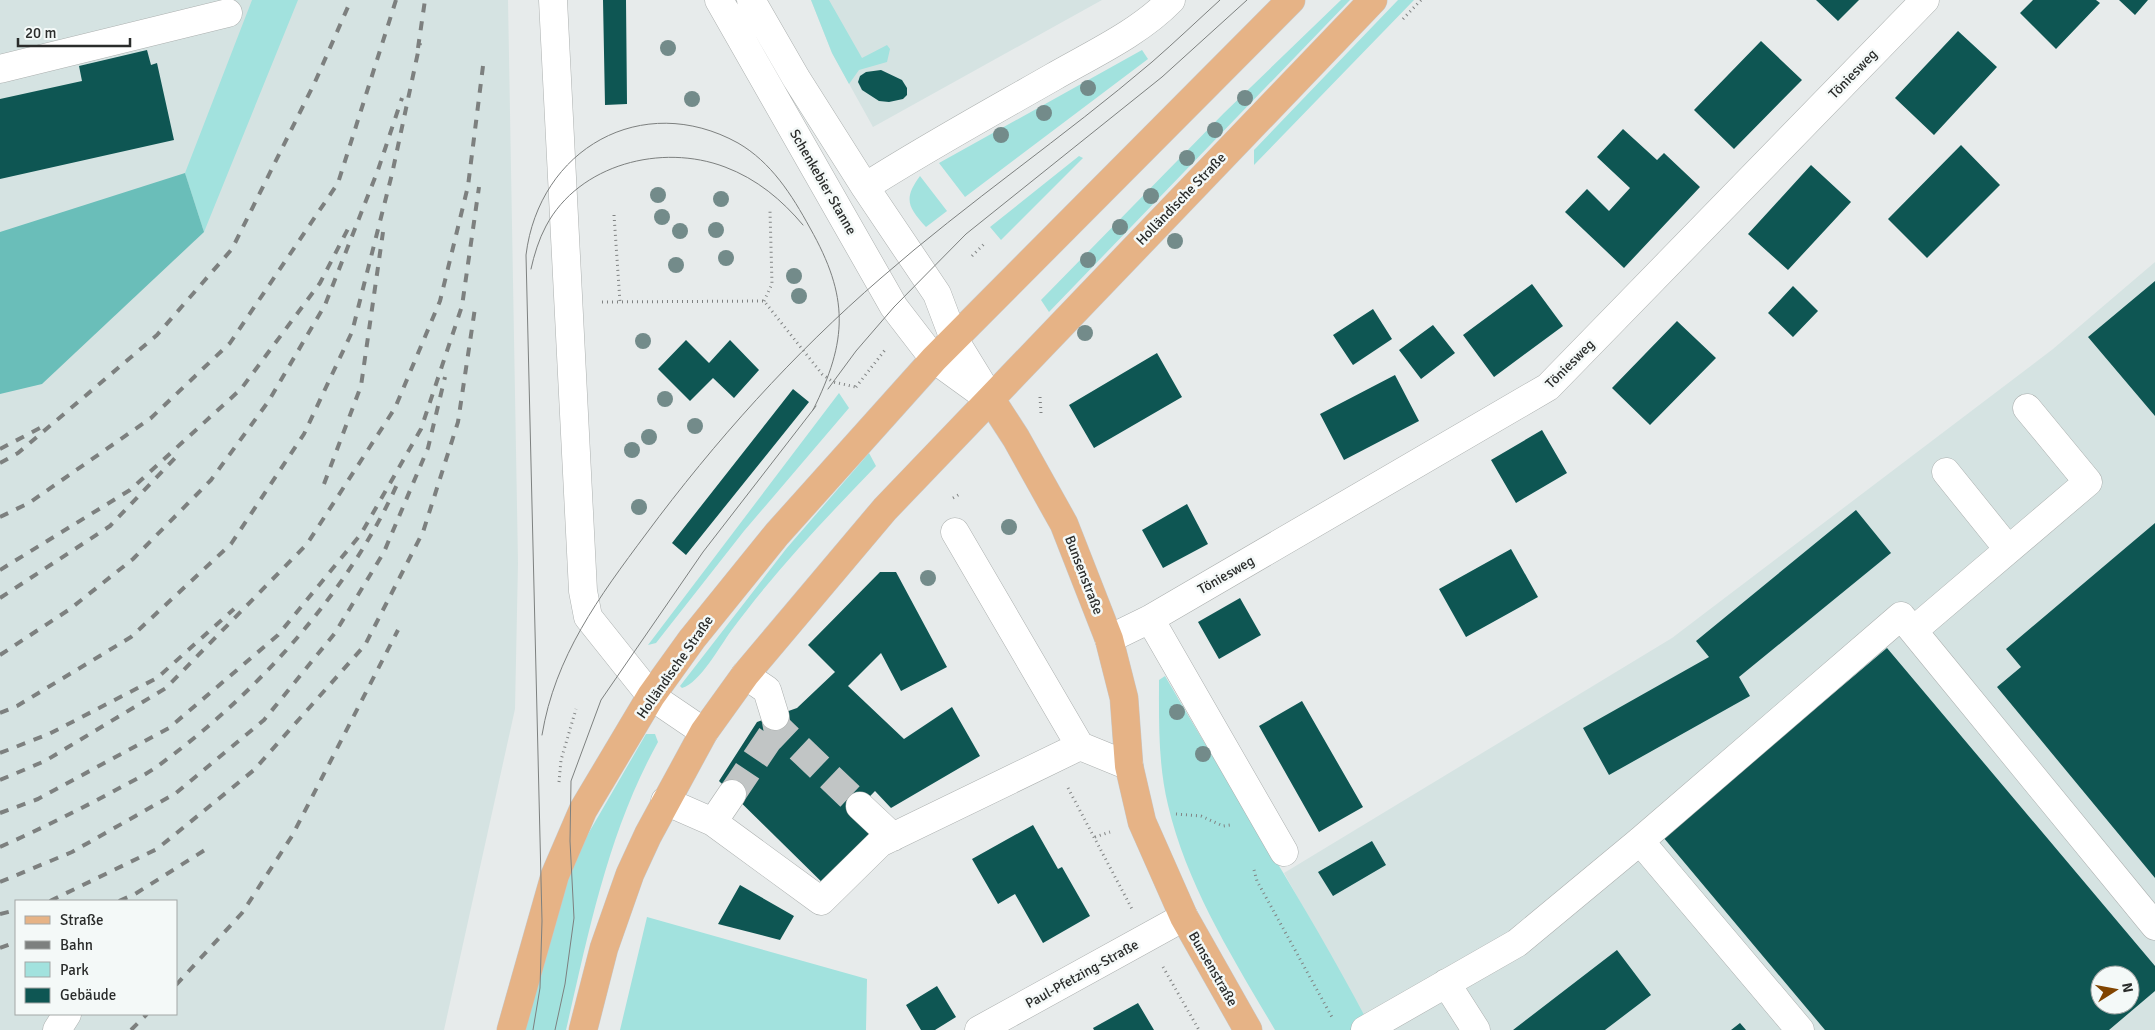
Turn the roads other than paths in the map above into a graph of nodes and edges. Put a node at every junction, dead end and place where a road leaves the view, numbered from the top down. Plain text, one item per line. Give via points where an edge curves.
1 (553, 0) edge
2 (719, 0) edge
3 (751, 0) edge
4 (1171, 0) edge
5 (1291, 0) edge
6 (1373, 0) edge
7 (1925, 0) edge
8 (228, 13) dead end
9 (0, 69) edge
10 (865, 187) junction
11 (954, 339) junction
12 (934, 359) junction
13 (992, 400) junction
14 (2027, 408) dead end
15 (1946, 472) dead end
16 (955, 532) dead end
17 (2008, 549) junction
18 (1150, 619) junction
19 (1914, 630) junction
20 (1109, 639) junction
21 (745, 675) junction
22 (651, 696) junction
23 (774, 716) tunnel mouth
24 (704, 732) junction
25 (1080, 746) junction
26 (1129, 766) junction
27 (732, 794) tunnel mouth
28 (665, 801) junction
29 (860, 806) tunnel mouth
30 (713, 822) junction
31 (893, 837) junction
32 (1640, 841) junction
33 (1284, 852) dead end
34 (1184, 917) junction
35 (2155, 926) edge
36 (1446, 983) junction
37 (66, 1015) edge
38 (57, 1030) edge
39 (512, 1030) edge
40 (583, 1030) edge
41 (980, 1030) edge
42 (1248, 1030) edge
43 (1365, 1030) edge
44 (1476, 1030) edge
45 (1800, 1030) edge

1 - 22 street via 583,581 588,617
2 - 12 street, Schenkebier Stanne via 894,307
3 - 10 street
4 - 10 street via 1157,14 1103,49 918,153
5 - 11 main road, Holländische Straße
6 - 13 main road, Holländische Straße via 1058,327
7 - 18 street, Töniesweg via 1548,388
8 - 9 street
10 - 11 street via 937,294
11 - 12 main road, Holländische Straße
11 - 13 street
12 - 13 street
12 - 22 main road, Holländische Straße via 777,534 692,639
13 - 20 main road, Bunsenstraße via 1064,524
13 - 21 main road, Holländische Straße via 885,510
14 - 17 street via 2088,482
15 - 17 street
16 - 25 street
17 - 19 street
18 - 20 street, Töniesweg
18 - 33 street
19 - 32 street via 1901,616
19 - 35 street
20 - 26 main road, Bunsenstraße via 1124,698
21 - 23 street via 767,690
21 - 24 main road, Holländische Straße
22 - 24 street
22 - 39 main road, Holländische Straße via 588,801 555,875
24 - 28 main road, Holländische Straße
25 - 26 street
25 - 31 street
26 - 34 main road, Bunsenstraße via 1142,822
27 - 30 street
28 - 30 street
28 - 40 main road, Holländische Straße via 630,874 604,948
29 - 31 street
30 - 31 street via 821,901 880,843
32 - 36 street via 1517,943
32 - 45 street
34 - 41 street, Paul-Pfetzing-Straße
34 - 42 main road, Bunsenstraße
36 - 43 street
36 - 44 street
37 - 38 street

